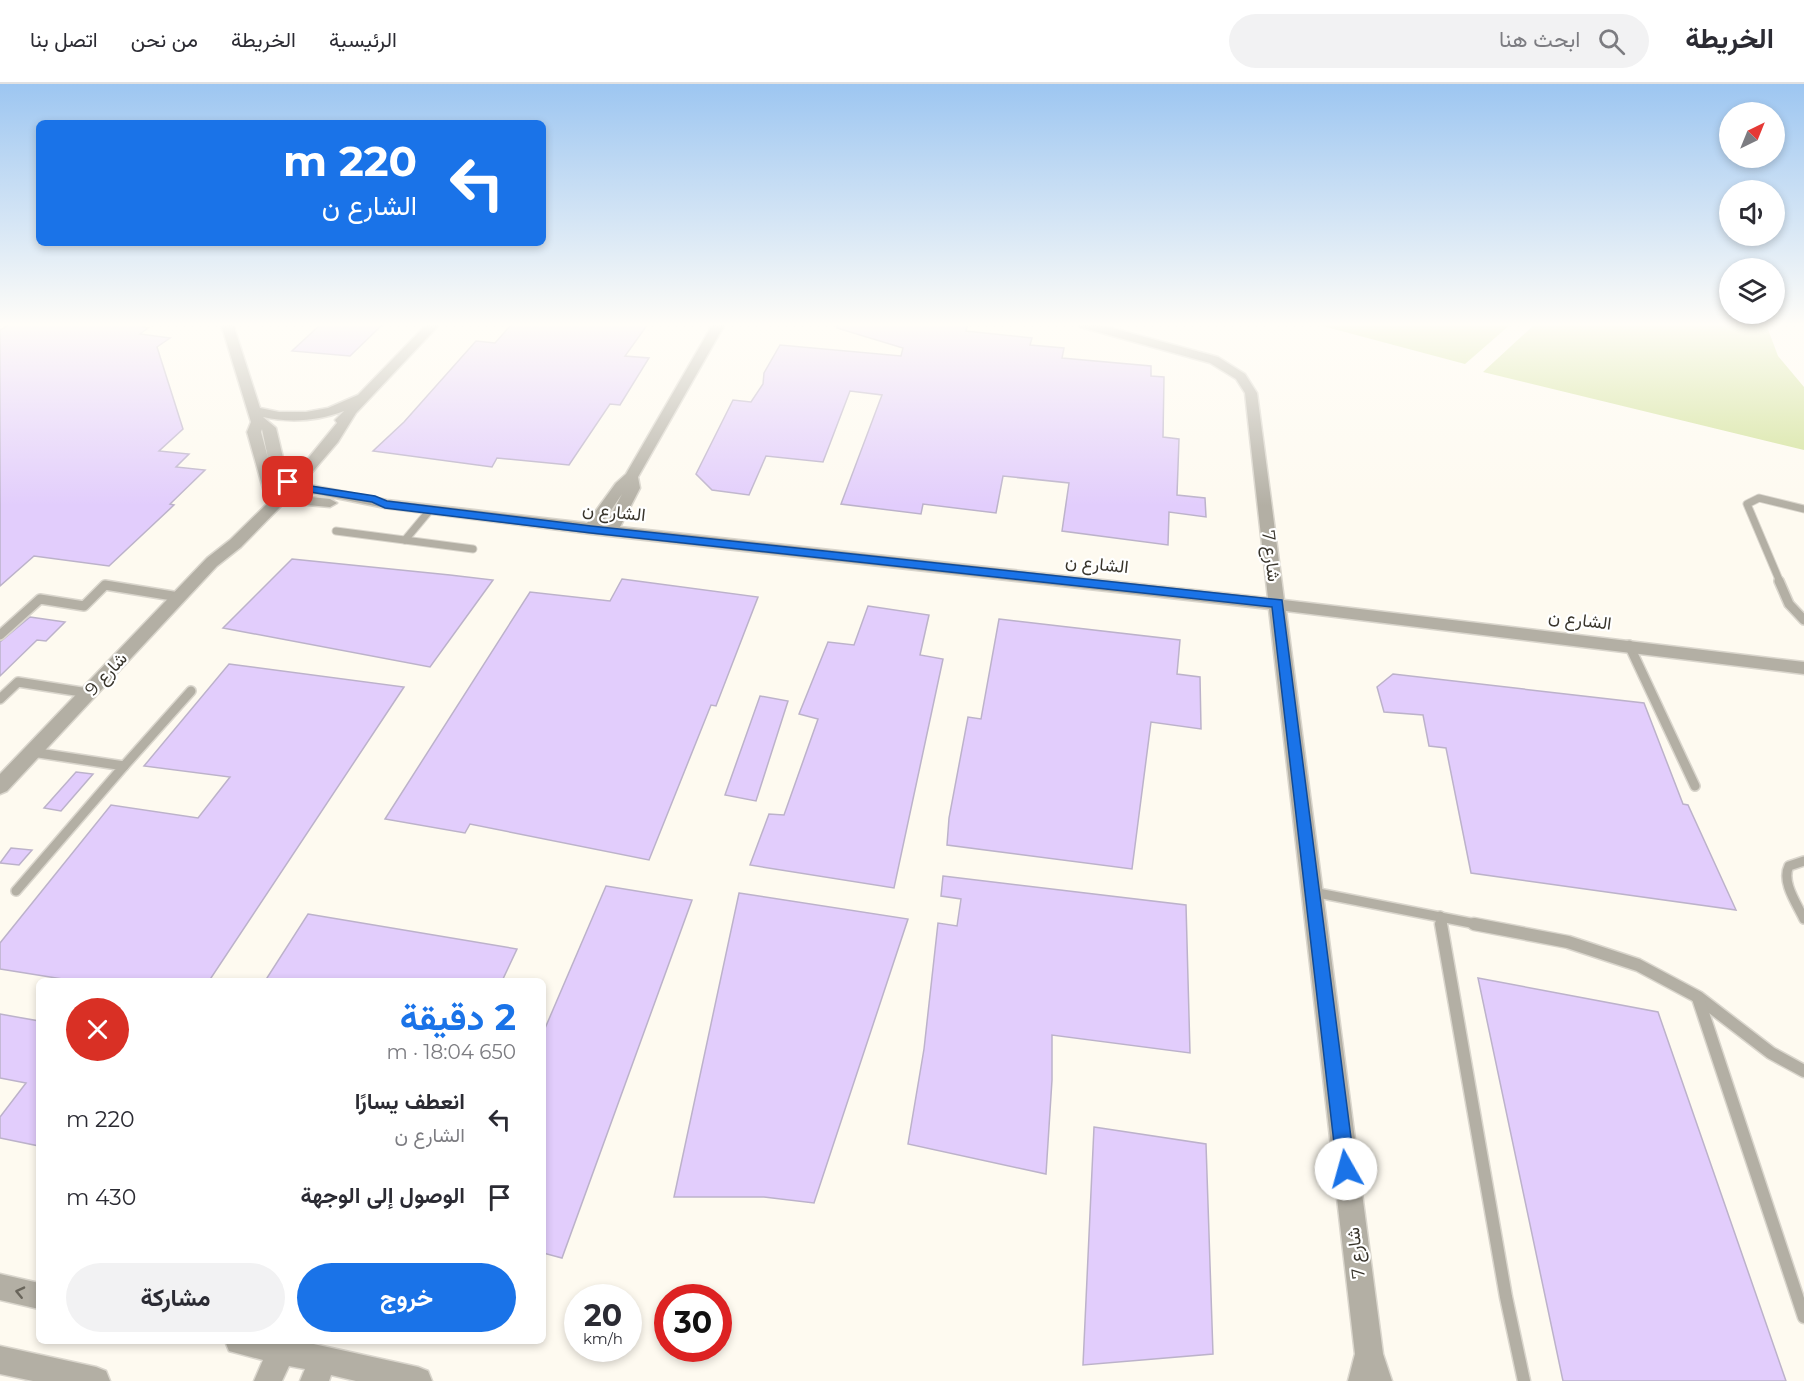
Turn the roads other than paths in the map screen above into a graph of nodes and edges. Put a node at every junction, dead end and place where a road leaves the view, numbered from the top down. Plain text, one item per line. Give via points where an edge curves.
1 (245, 385) edge
2 (376, 385) edge
3 (684, 385) edge
4 (1247, 385) edge
5 (369, 392) junction
6 (255, 416) junction
7 (632, 476) junction
8 (289, 482) junction
9 (276, 495) junction
10 (385, 504) junction
11 (1804, 509) edge
12 (430, 510) junction
13 (591, 529) junction
14 (336, 531) dead end
15 (610, 531) junction
16 (405, 540) junction
17 (473, 549) dead end
18 (179, 597) junction
19 (1277, 603) junction
20 (1804, 620) edge
21 (0, 635) edge
22 (1629, 645) junction
23 (1804, 668) edge
24 (191, 691) dead end
25 (88, 693) junction
26 (0, 699) edge
27 (32, 752) junction
28 (124, 766) junction
29 (0, 786) edge
30 (1695, 786) dead end
31 (1804, 861) edge
32 (16, 891) dead end
33 (1312, 892) junction
34 (1440, 916) junction
35 (1804, 919) edge
36 (1698, 997) junction
37 (1804, 1071) edge
38 (0, 1287) edge
39 (36, 1295) edge
40 (1804, 1317) edge
41 (252, 1344) edge
42 (282, 1351) junction
43 (1369, 1354) junction
44 (0, 1360) edge
45 (319, 1371) edge
46 (96, 1381) edge
47 (267, 1381) edge
48 (418, 1381) edge
49 (1362, 1381) edge
50 (1378, 1381) edge
51 (1524, 1381) edge

1 - 6 street
2 - 5 street, شارع 9
3 - 7 street
4 - 19 street, شارع 7
5 - 6 street via 332,410 310,415
5 - 8 street, شارع 9 via 340,430
6 - 8 street via 269,428
6 - 9 street via 254,432
7 - 13 street
7 - 15 street via 633,488
8 - 9 street, شارع 9
8 - 10 street, الشارع ن
9 - 10 street, الشارع ن via 370,507
9 - 18 street, شارع 9 via 231,550 212,562
10 - 12 street, الشارع ن
11 - 20 lane via 1759,498 1747,504 1789,604
12 - 13 street, الشارع ن
12 - 16 lane
13 - 15 street, الشارع ن
14 - 16 lane
15 - 19 street, الشارع ن
16 - 17 lane
18 - 21 lane via 105,585 84,606 39,599
18 - 25 street, شارع 9
19 - 22 street, الشارع ن
19 - 33 street, شارع 7
22 - 23 street, الشارع ن
22 - 30 lane
24 - 28 lane
25 - 26 lane via 18,682
25 - 27 street, شارع 9
27 - 28 lane
27 - 29 street, شارع 9
28 - 32 lane
31 - 35 lane via 1789,866 1786,872
33 - 34 lane
33 - 43 street, شارع 7
34 - 36 lane via 1578,945 1638,965
34 - 51 lane
36 - 37 lane via 1772,1053
36 - 40 lane
39 -> 38 street
41 - 42 street
42 - 45 street
42 - 47 street
43 - 49 street, شارع 7
43 - 50 street, شارع 7
44 - 46 street
45 - 48 street

